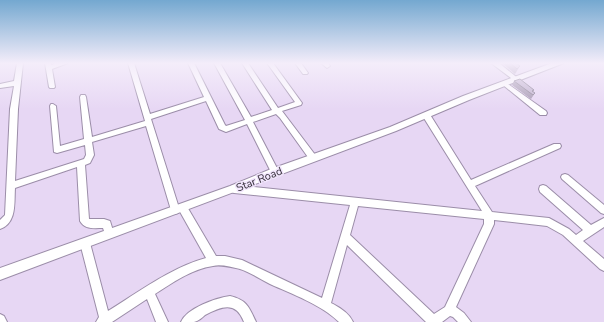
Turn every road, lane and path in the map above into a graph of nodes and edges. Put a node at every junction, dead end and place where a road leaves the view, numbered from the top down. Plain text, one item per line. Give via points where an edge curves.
1 (18, 78) edge
2 (51, 78) edge
3 (135, 78) edge
4 (198, 78) edge
5 (225, 78) edge
6 (255, 78) edge
7 (281, 78) edge
8 (514, 78) edge
9 (522, 78) edge
10 (517, 80) junction
11 (17, 82) junction
12 (505, 84) junction
13 (0, 86) edge
14 (52, 87) dead end
15 (83, 97) dead end
16 (208, 98) junction
17 (53, 106) dead end
18 (278, 111) junction
19 (543, 113) dead end
20 (426, 114) junction
21 (148, 121) junction
22 (248, 121) junction
23 (88, 141) junction
24 (557, 146) dead end
25 (313, 158) junction
26 (81, 164) junction
27 (275, 172) junction
28 (565, 177) dead end
29 (470, 184) junction
30 (10, 186) junction
31 (543, 188) dead end
32 (234, 190) junction
33 (355, 202) junction
34 (179, 209) junction
35 (604, 210) edge
36 (488, 215) junction
37 (604, 222) edge
38 (0, 225) edge
39 (591, 231) junction
40 (109, 234) junction
41 (345, 237) junction
42 (576, 240) junction
43 (84, 243) junction
44 (213, 261) junction
45 (604, 266) edge
46 (0, 274) edge
47 (149, 292) junction
48 (325, 306) junction
49 (449, 310) junction
50 (103, 321) edge
51 (162, 322) edge
52 (187, 322) edge
53 (250, 322) edge
54 (347, 322) edge
55 (434, 322) edge
56 (465, 322) edge

1 - 11 street
2 - 14 street
3 - 21 street
4 - 16 street
5 - 22 street
6 - 18 street
7 - 18 street via 299,101 298,104
8 - 10 street
9 - 10 street, Star Road
10 - 12 street, Star Road
11 - 13 street
11 - 30 street
12 - 19 street
12 - 20 street, Star Road
15 - 23 street
16 - 21 street
16 - 22 street via 224,129
17 - 23 street via 57,150
18 - 22 street
18 - 25 street
20 - 25 street, Star Road
20 - 29 street
21 - 23 street
21 - 34 street
22 - 27 street
23 - 26 street via 89,158
24 - 29 street
25 - 27 street, Star Road
26 - 30 street
26 - 40 street via 85,221 87,224 107,224
27 - 32 street, Star Road
28 - 35 street
29 - 36 street
30 - 38 street via 9,216
31 - 39 street
32 - 33 street
32 - 34 street, Star Road
33 - 36 street
33 - 41 street
34 - 40 street, Star Road
34 - 44 street
36 - 42 street via 549,222 559,226
36 - 49 street via 489,224
37 - 39 street
39 - 42 street
40 - 43 street, Star Road
41 - 48 street
41 - 55 street
42 - 45 street
43 - 46 street, Star Road
43 - 50 street
44 - 47 street via 196,266
44 - 48 street via 242,265
47 - 50 street
47 - 51 street
48 - 54 street via 337,312
49 - 55 street
49 - 56 street via 457,312
52 - 53 street via 210,306 235,302 243,307

